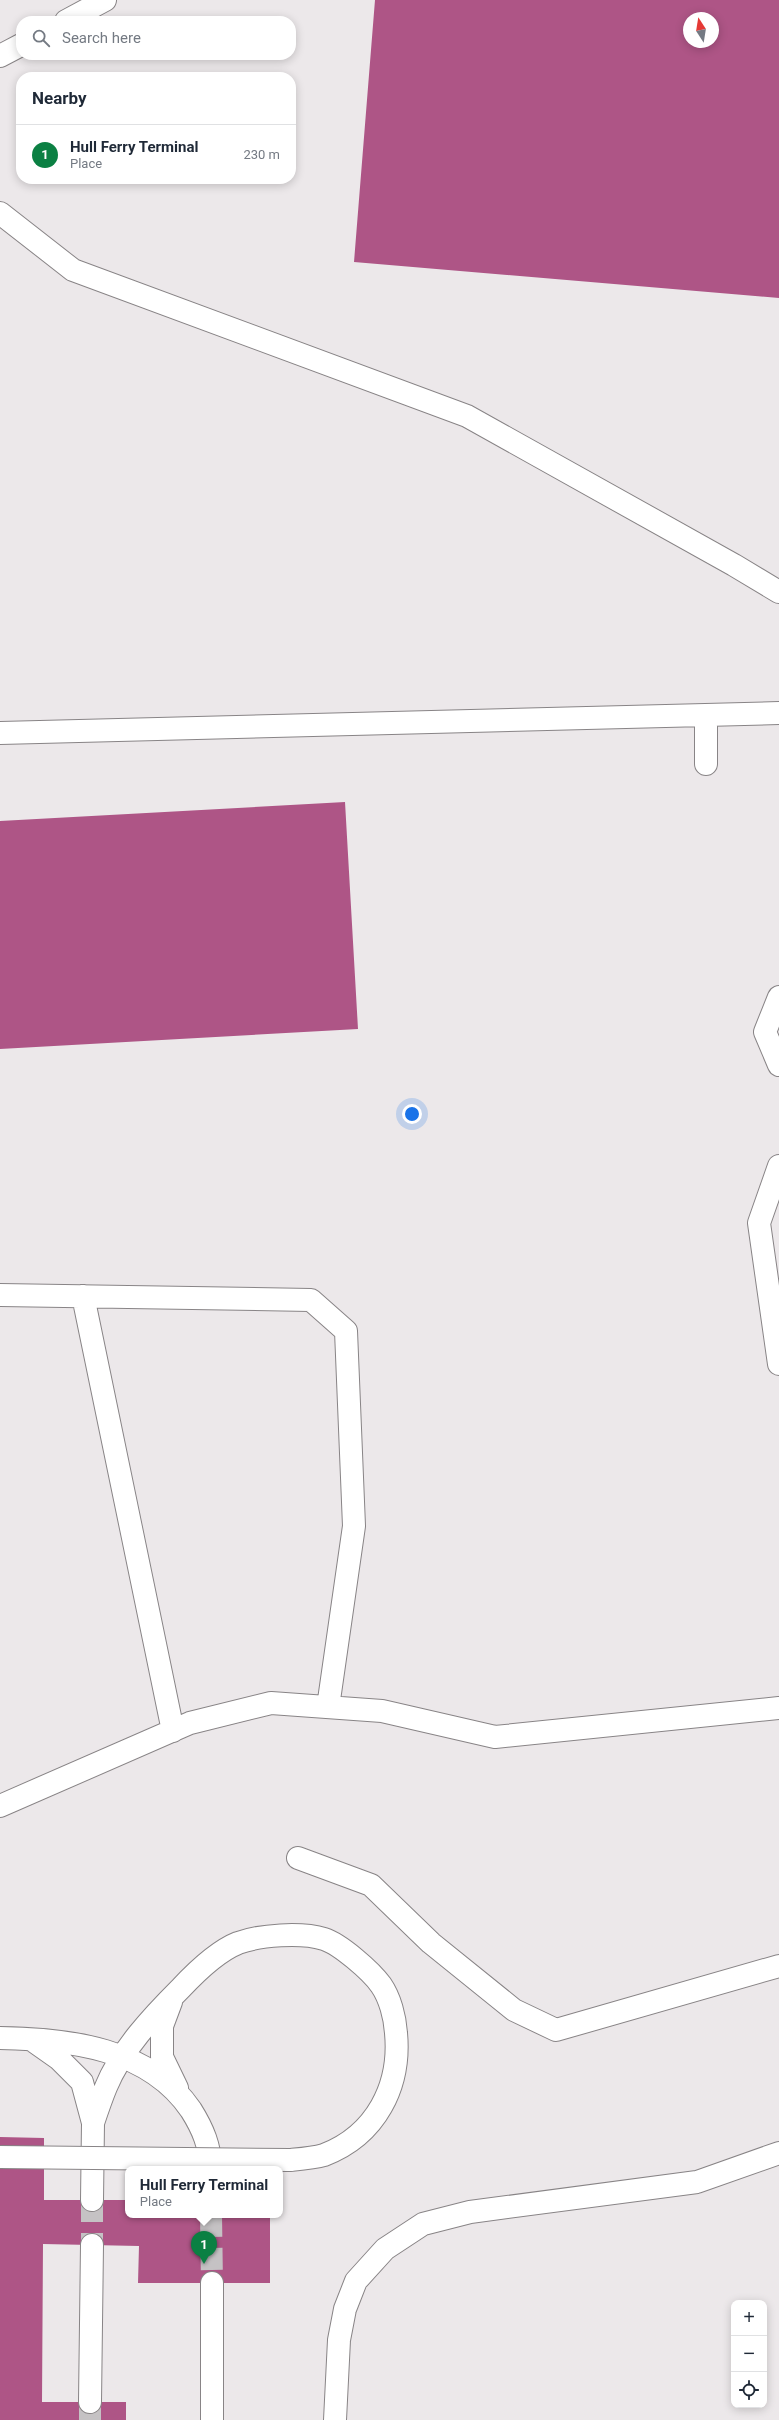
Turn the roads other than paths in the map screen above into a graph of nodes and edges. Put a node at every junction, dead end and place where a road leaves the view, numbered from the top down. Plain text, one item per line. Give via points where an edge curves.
1 (105, 0) edge
2 (75, 16) edge
3 (16, 48) edge
4 (0, 56) edge
5 (0, 213) edge
6 (779, 592) edge
7 (779, 713) edge
8 (706, 715) junction
9 (0, 732) edge
10 (706, 764) dead end
11 (779, 997) edge
12 (779, 1065) edge
13 (779, 1166) edge
14 (0, 1295) edge
15 (83, 1296) junction
16 (779, 1364) edge
17 (328, 1707) junction
18 (779, 1708) edge
19 (173, 1731) junction
20 (0, 1806) edge
21 (298, 1858) dead end
22 (779, 1966) edge
23 (173, 1995) junction
24 (0, 2038) edge
25 (29, 2039) junction
26 (123, 2056) junction
27 (181, 2096) junction
28 (93, 2123) junction
29 (779, 2153) edge
30 (0, 2157) edge
31 (211, 2166) edge
32 (92, 2200) tunnel mouth
33 (92, 2245) tunnel mouth
34 (212, 2283) tunnel mouth
35 (90, 2402) tunnel mouth
36 (212, 2420) edge
37 (335, 2420) edge

1 - 2 street
3 - 4 street
5 - 6 street via 73,270 467,416
7 - 8 street
8 - 9 street
8 - 10 street
11 - 12 street via 764,1032
13 - 16 street via 759,1223
14 - 15 street
15 - 17 street via 311,1300 346,1331 354,1526
15 - 19 street
17 - 18 street via 382,1711 495,1737
17 - 19 street via 271,1703 190,1723
19 - 20 street
21 - 22 street via 371,1884 432,1943 514,2010 556,2030
23 - 26 street
23 - 27 street via 162,2026 162,2057
23 - 30 street, bridge via 202,1966 238,1943 283,1934 324,1939 357,1960 381,1985 395,2016 398,2053 392,2088 376,2116 356,2138 324,2155 290,2160
24 - 25 street
25 - 26 street via 80,2044
25 - 28 street via 59,2059 82,2082
26 - 27 street via 154,2072
26 - 28 street via 106,2085
27 - 31 street via 198,2121 210,2149
28 - 32 street
29 - 37 street via 697,2182 470,2212 423,2224 386,2249 356,2281 345,2308 339,2340
33 - 35 street
34 - 36 street

